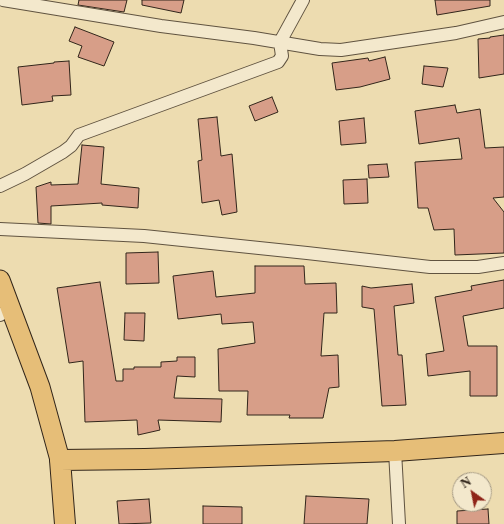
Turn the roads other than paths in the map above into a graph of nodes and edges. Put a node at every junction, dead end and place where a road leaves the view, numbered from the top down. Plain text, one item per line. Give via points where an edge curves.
1 (3, 0) edge
2 (303, 0) edge
3 (504, 22) edge
4 (280, 42) junction
5 (0, 186) edge
6 (0, 229) edge
7 (504, 263) edge
8 (0, 280) edge
9 (5, 311) edge
10 (504, 443) edge
11 (395, 451) junction
12 (60, 460) junction
13 (64, 524) edge
14 (399, 524) edge

1 - 4 street via 161,26
2 - 4 street
3 - 4 street via 456,33 341,50
4 - 5 street via 282,56 278,62 79,135 63,152
6 - 7 street via 144,236 430,267 478,267
8 - 9 main road
9 - 12 main road via 40,387
10 - 11 highway
11 - 12 highway
11 - 14 street
12 - 13 highway

